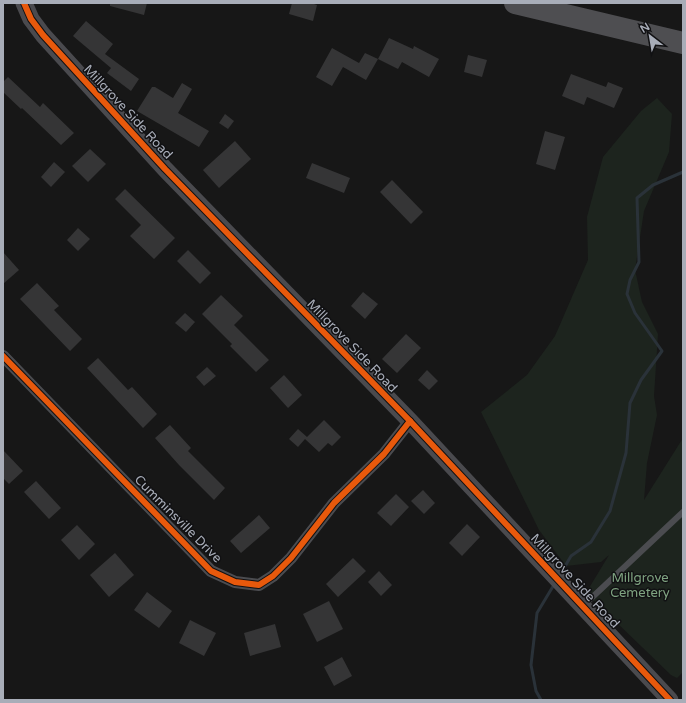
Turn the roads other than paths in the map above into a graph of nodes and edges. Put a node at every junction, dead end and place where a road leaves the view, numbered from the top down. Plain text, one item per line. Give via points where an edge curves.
1 (24, 3) edge
2 (515, 3) edge
3 (683, 43) edge
4 (3, 356) edge
5 (410, 421) junction
6 (683, 512) edge
7 (583, 606) junction
8 (670, 700) edge

1 - 5 main road, Millgrove Side Road via 31,19 43,35 165,170
2 - 3 highway
4 - 5 street, Cumminsville Drive via 211,571 235,582 259,585 273,576 291,558 334,503 384,454
5 - 7 main road, Millgrove Side Road
6 - 7 lane
7 - 8 main road, Millgrove Side Road

